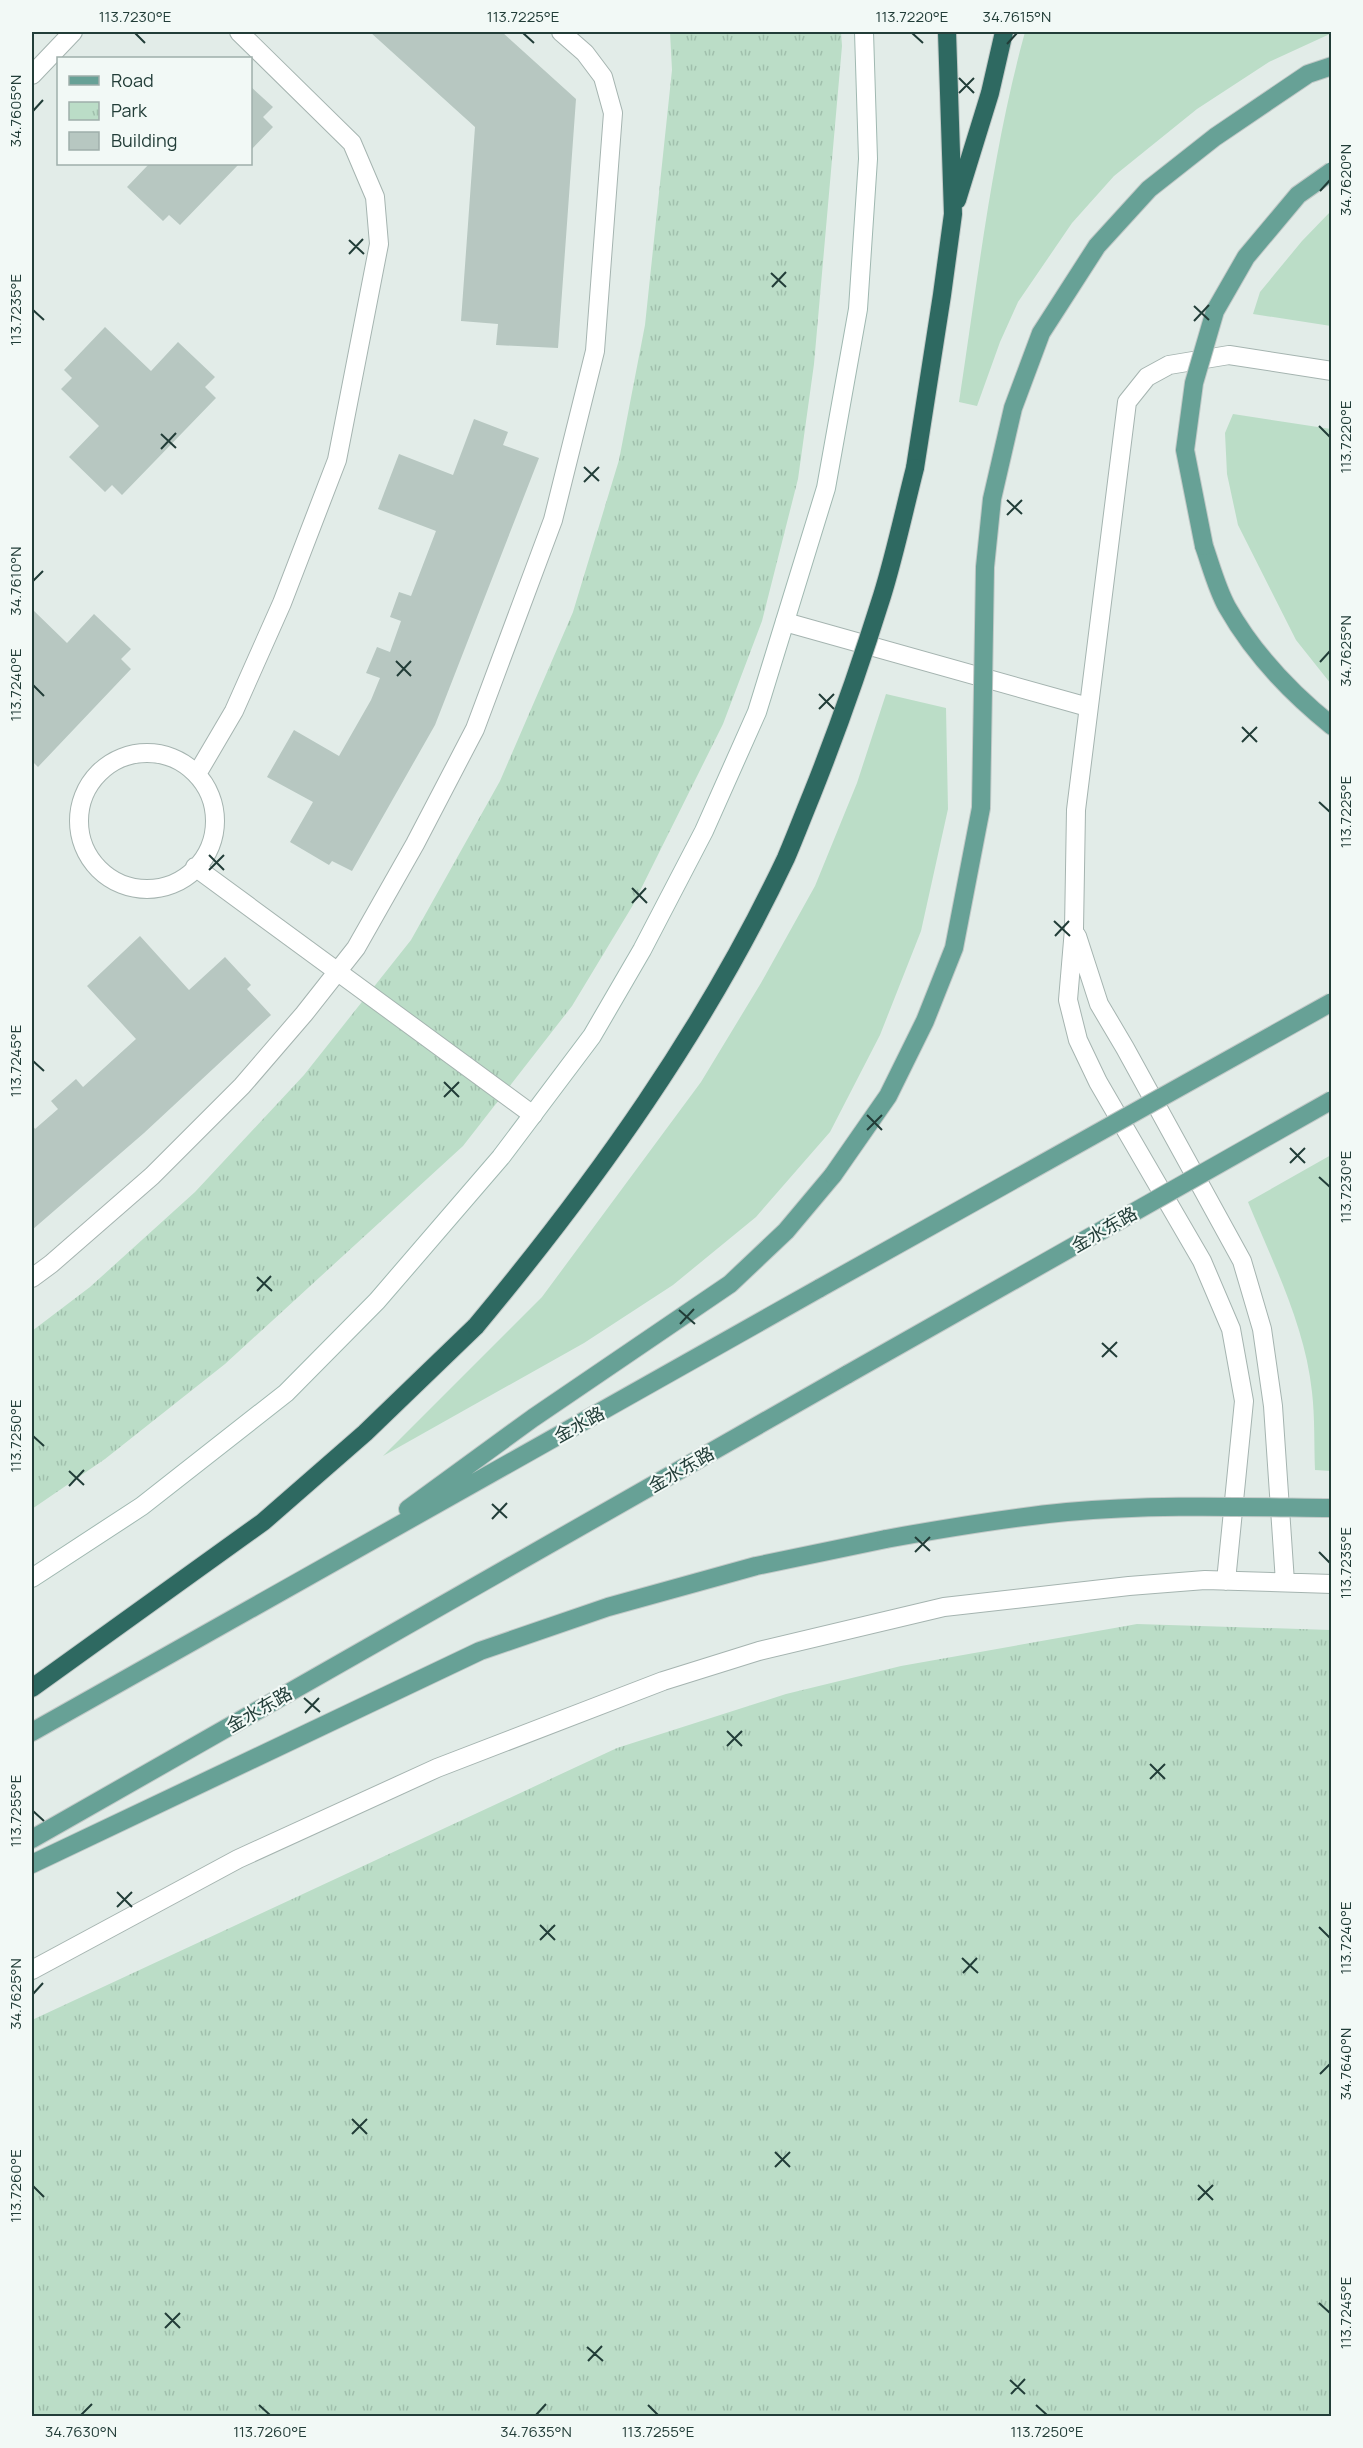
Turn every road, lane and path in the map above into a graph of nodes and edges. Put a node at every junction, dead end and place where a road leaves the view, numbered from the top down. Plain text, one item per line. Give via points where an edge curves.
1 (73, 32) edge
2 (239, 32) edge
3 (561, 32) edge
4 (864, 32) edge
5 (947, 32) edge
6 (1004, 32) edge
7 (1332, 66) edge
8 (32, 75) edge
9 (1332, 171) edge
10 (952, 214) junction
11 (1332, 370) edge
12 (785, 622) junction
13 (1088, 707) junction
14 (1332, 726) edge
15 (197, 774) junction
16 (195, 867) junction
17 (1074, 929) junction
18 (338, 971) junction
19 (1332, 1002) edge
20 (1332, 1100) edge
21 (532, 1115) junction
22 (32, 1278) edge
23 (1332, 1508) edge
24 (339, 1559) junction
25 (32, 1578) edge
26 (1226, 1581) junction
27 (1285, 1582) junction
28 (1332, 1584) edge
29 (32, 1688) edge
30 (32, 1732) edge
31 (32, 1839) edge
32 (32, 1864) edge
33 (32, 1970) edge

1 - 8 street
2 - 15 street via 352,143 375,197 379,244 337,460 282,603 234,711
3 - 18 street via 585,53 603,77 613,113 595,351 553,520 475,729 416,844 362,938
4 - 12 street via 868,159 858,309 826,488
5 - 10 highway
6 - 10 highway via 990,93
7 - 24 main road, bridge via 1308,74 1215,137 1149,189 1097,246 1041,333 1013,408 992,499 985,567 981,808 954,948 925,1021 888,1096 786,1232 730,1284 533,1418
9 - 14 main road, bridge via 1298,195 1246,257 1215,311 1194,383 1185,450 1204,546 1227,606 1261,655 1300,700
10 - 29 highway, bridge via 915,468 882,594 838,729 786,857 732,963 673,1061 606,1161 476,1326 365,1433 263,1522
11 - 13 street via 1229,355 1169,365 1147,377 1127,402
12 - 13 street
12 - 21 street via 758,712 699,841 592,1036
13 - 17 street via 1076,810
15 - 16 street via 214,806 215,824 208,850
15 - 16 street via 181,761 162,754 142,752 123,756 91,780 78,818 80,838 88,857 117,883 136,889 155,888 174,884
16 - 18 street
17 - 26 street via 1068,1000 1078,1040 1098,1082 1202,1262 1232,1329 1244,1401
17 - 27 street via 1099,1004 1242,1261 1262,1329 1273,1406
18 - 21 street
18 - 22 street via 242,1086 160,1168
19 - 24 main road, 金水路, bridge
20 - 31 main road, 金水东路, bridge
21 - 25 street via 501,1157 377,1301 286,1393 142,1506
23 - 32 main road, bridge via 1067,1512 971,1524 756,1566 608,1607 480,1651
24 - 30 main road
26 - 27 street
26 - 33 street via 1129,1586 944,1607 759,1651 663,1681 437,1768 248,1854
27 - 28 street

